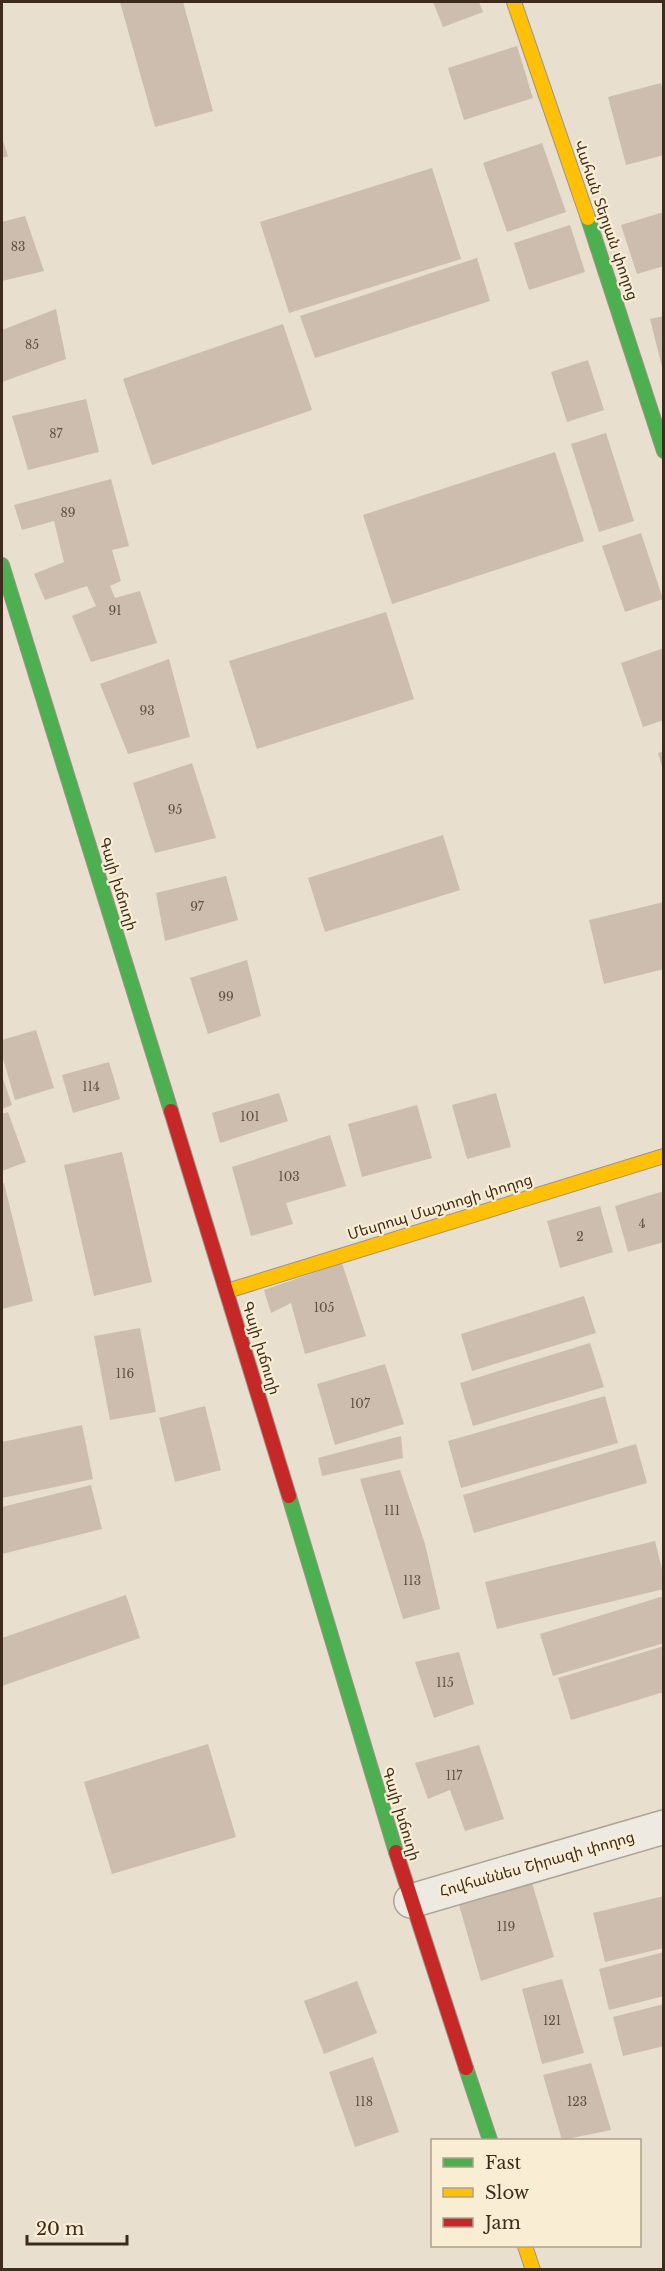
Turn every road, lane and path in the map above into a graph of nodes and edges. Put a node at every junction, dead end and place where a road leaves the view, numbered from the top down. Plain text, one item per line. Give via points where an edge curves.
1 (514, 2) edge
2 (663, 451) edge
3 (2, 565) edge
4 (663, 1156) edge
5 (227, 1291) junction
6 (663, 1827) edge
7 (411, 1901) junction
8 (490, 2139) edge
9 (525, 2247) edge
10 (533, 2270) edge

1 - 2 main road, Վահան Տերյան փողոց via 628,336
3 - 5 main road, Գայի խճուղի
4 - 5 main road, Մեսրոպ Մաշտոցի փողոց
5 - 7 main road, Գայի խճուղի
6 - 7 street, Հովհաննես Շիրազի փողոց
7 - 8 main road, Գայի խճուղի
9 - 10 main road

